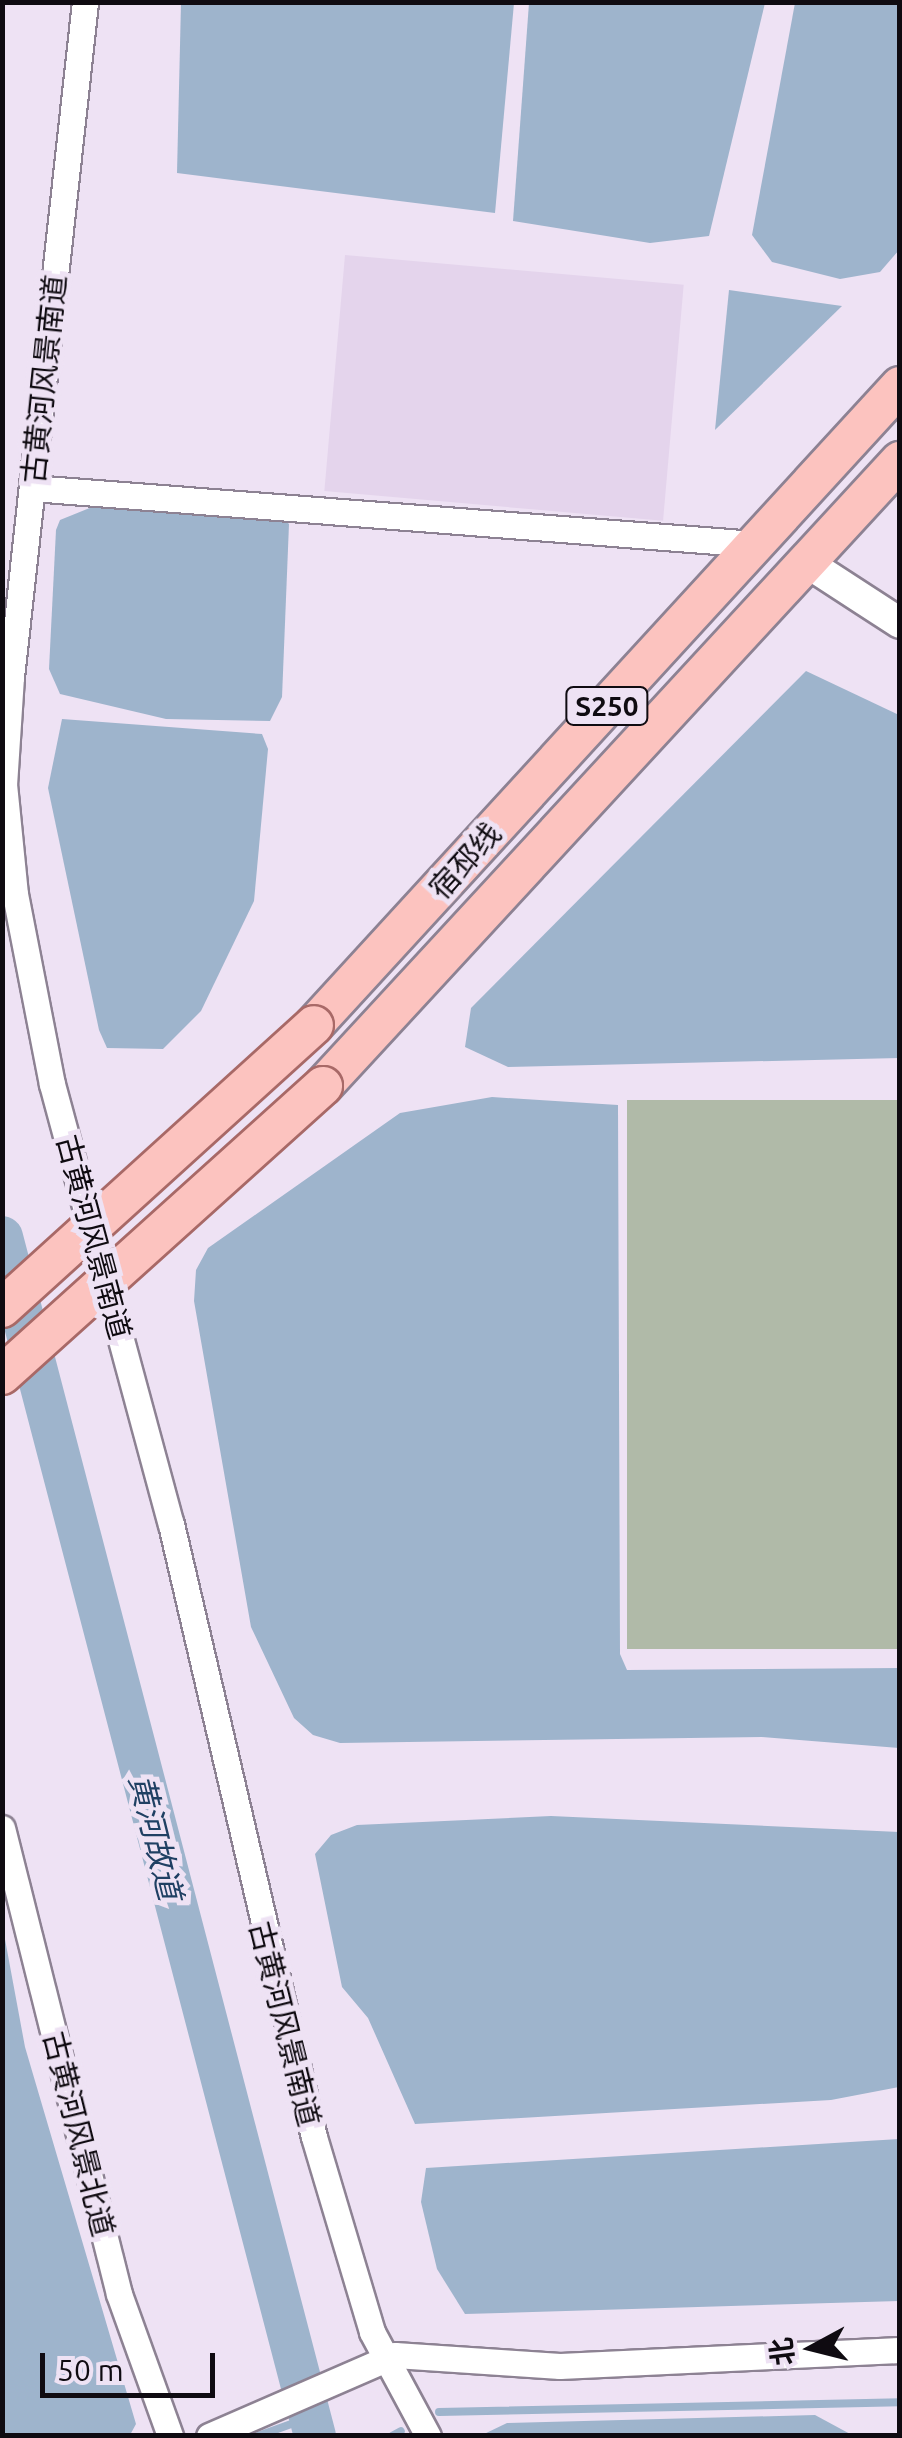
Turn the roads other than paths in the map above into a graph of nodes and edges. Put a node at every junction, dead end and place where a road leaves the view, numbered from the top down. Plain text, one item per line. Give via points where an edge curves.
1 (85, 2) edge
2 (900, 386) edge
3 (900, 461) edge
4 (32, 488) junction
5 (755, 544) junction
6 (806, 562) junction
7 (900, 623) edge
8 (8, 658) edge
9 (2, 1308) edge
10 (2, 1375) edge
11 (2, 1828) edge
12 (900, 2350) edge
13 (375, 2366) junction
14 (215, 2433) edge
15 (170, 2436) edge
16 (428, 2436) edge

1 - 4 street, 古黄河风景南道
2 - 5 main road, 宿邳线 / S250
3 - 6 main road, 宿邳线 / S250
4 - 5 street
4 - 8 street, 古黄河风景南道
5 - 9 main road, 宿邳线 / S250, bridge via 314,1025
6 - 7 street
6 - 10 main road, 宿邳线 / S250, bridge via 323,1086
8 - 13 street, 古黄河风景南道 via 4,784 15,894 52,1084 171,1524 267,1961
11 - 15 street, 古黄河风景北道 via 119,2294
12 - 13 street via 560,2366 420,2354
13 - 14 street
13 - 16 street, 古黄河风景南道

